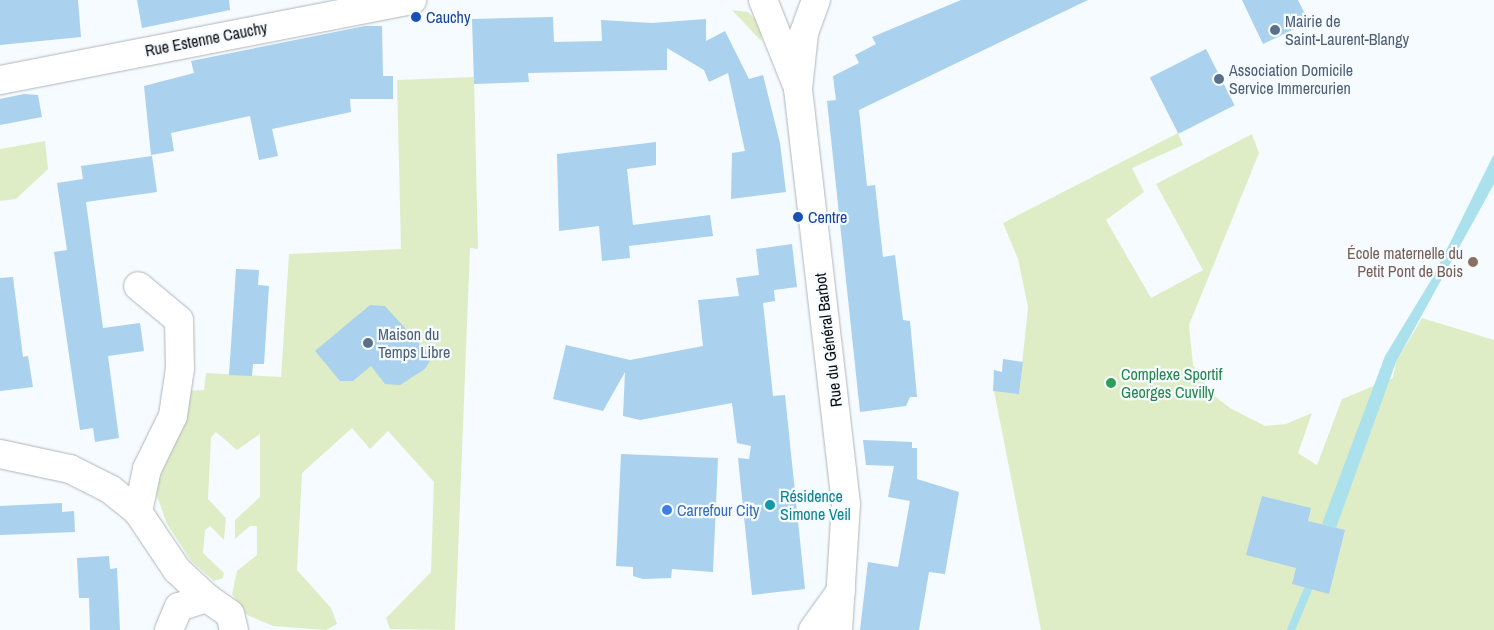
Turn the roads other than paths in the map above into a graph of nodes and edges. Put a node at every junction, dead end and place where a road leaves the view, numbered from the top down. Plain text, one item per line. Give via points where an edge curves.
1 (412, 0) edge
2 (765, 0) edge
3 (816, 0) edge
4 (348, 5) edge
5 (0, 80) edge
6 (798, 89) junction
7 (138, 286) dead end
8 (0, 454) edge
9 (147, 469) junction
10 (110, 489) junction
11 (138, 512) junction
12 (177, 570) junction
13 (841, 591) junction
14 (207, 598) junction
15 (174, 619) edge
16 (239, 628) edge
17 (813, 630) edge
18 (838, 630) edge

1 - 4 main road, Rue Estenne Cauchy
2 - 3 main road via 792,6
2 - 6 main road, Rue du Général Barbot
3 - 6 main road, Rue du Général Barbot via 804,33
4 - 5 main road, Rue Estenne Cauchy
6 - 13 main road, Rue du Général Barbot via 846,504
7 - 9 main road via 179,320 180,368 173,416
8 - 10 main road via 70,469
9 - 10 main road
9 - 11 main road
10 - 11 main road
11 - 12 main road
12 - 14 main road
12 - 15 main road
13 - 17 main road
13 - 18 main road, Rue du Général Barbot
14 - 15 main road
14 - 16 main road via 222,605

